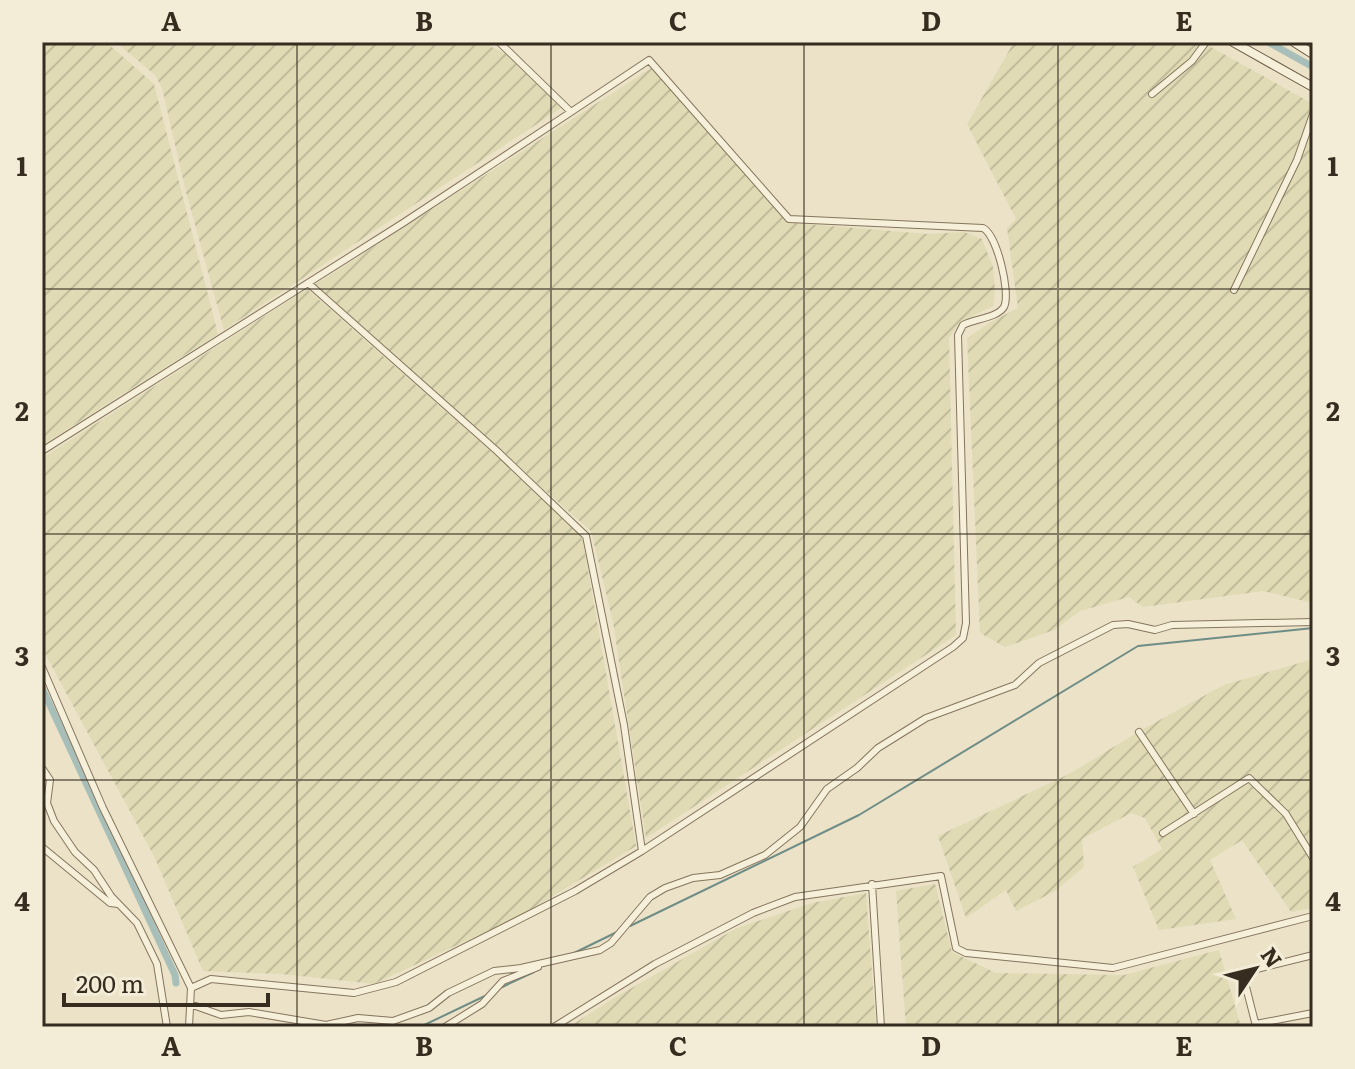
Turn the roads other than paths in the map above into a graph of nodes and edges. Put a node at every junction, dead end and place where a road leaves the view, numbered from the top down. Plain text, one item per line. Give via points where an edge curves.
1 (499, 42) edge
2 (1206, 42) edge
3 (1233, 42) edge
4 (1294, 42) edge
5 (1313, 54) edge
6 (1313, 87) edge
7 (1152, 94) dead end
8 (571, 112) junction
9 (1313, 114) edge
10 (308, 283) junction
11 (1234, 290) dead end
12 (42, 451) edge
13 (1313, 622) edge
14 (42, 667) edge
15 (1139, 732) dead end
16 (42, 768) edge
17 (1194, 814) junction
18 (1163, 833) dead end
19 (42, 847) edge
20 (642, 851) junction
21 (1313, 858) edge
22 (872, 884) junction
23 (118, 904) junction
24 (1313, 916) edge
25 (1313, 955) edge
26 (544, 963) junction
27 (1249, 971) dead end
28 (1245, 983) dead end
29 (191, 988) junction
30 (190, 1004) junction
31 (1313, 1013) edge
32 (1256, 1026) edge
33 (167, 1027) edge
34 (189, 1027) edge
35 (445, 1027) edge
36 (554, 1027) edge
37 (881, 1027) edge

1 - 8 street
2 - 7 street
3 - 6 street
4 - 5 street
8 - 10 street
8 - 20 street via 649,60 789,219 983,228 995,240 1006,291 1003,309 971,320 958,335 963,638
9 - 11 street via 1297,160
10 - 12 street
10 - 20 street via 586,536 624,725
13 - 26 street via 1172,625 1155,630 1113,625 1083,638 1039,663 1015,685 926,718 878,748 827,789 800,827 765,855 720,875 665,888 600,950
14 - 29 street via 103,808
15 - 17 street
16 - 23 street via 50,780 47,803 54,821
17 - 18 street
17 - 21 street via 1249,778 1286,814
19 - 23 street
20 - 29 street via 396,982 354,993 211,979
22 - 24 street via 941,876 956,948 966,953 1113,968
22 - 36 street via 795,897 753,913 655,964
22 - 37 street
23 - 33 street via 137,923 157,964
25 - 27 street
26 - 30 street via 494,971 429,1008 393,1021 358,1018 326,1025 249,1012 221,1015
26 - 35 street via 503,981 482,1004
28 - 32 street
29 - 30 street
30 - 34 street
31 - 32 street

